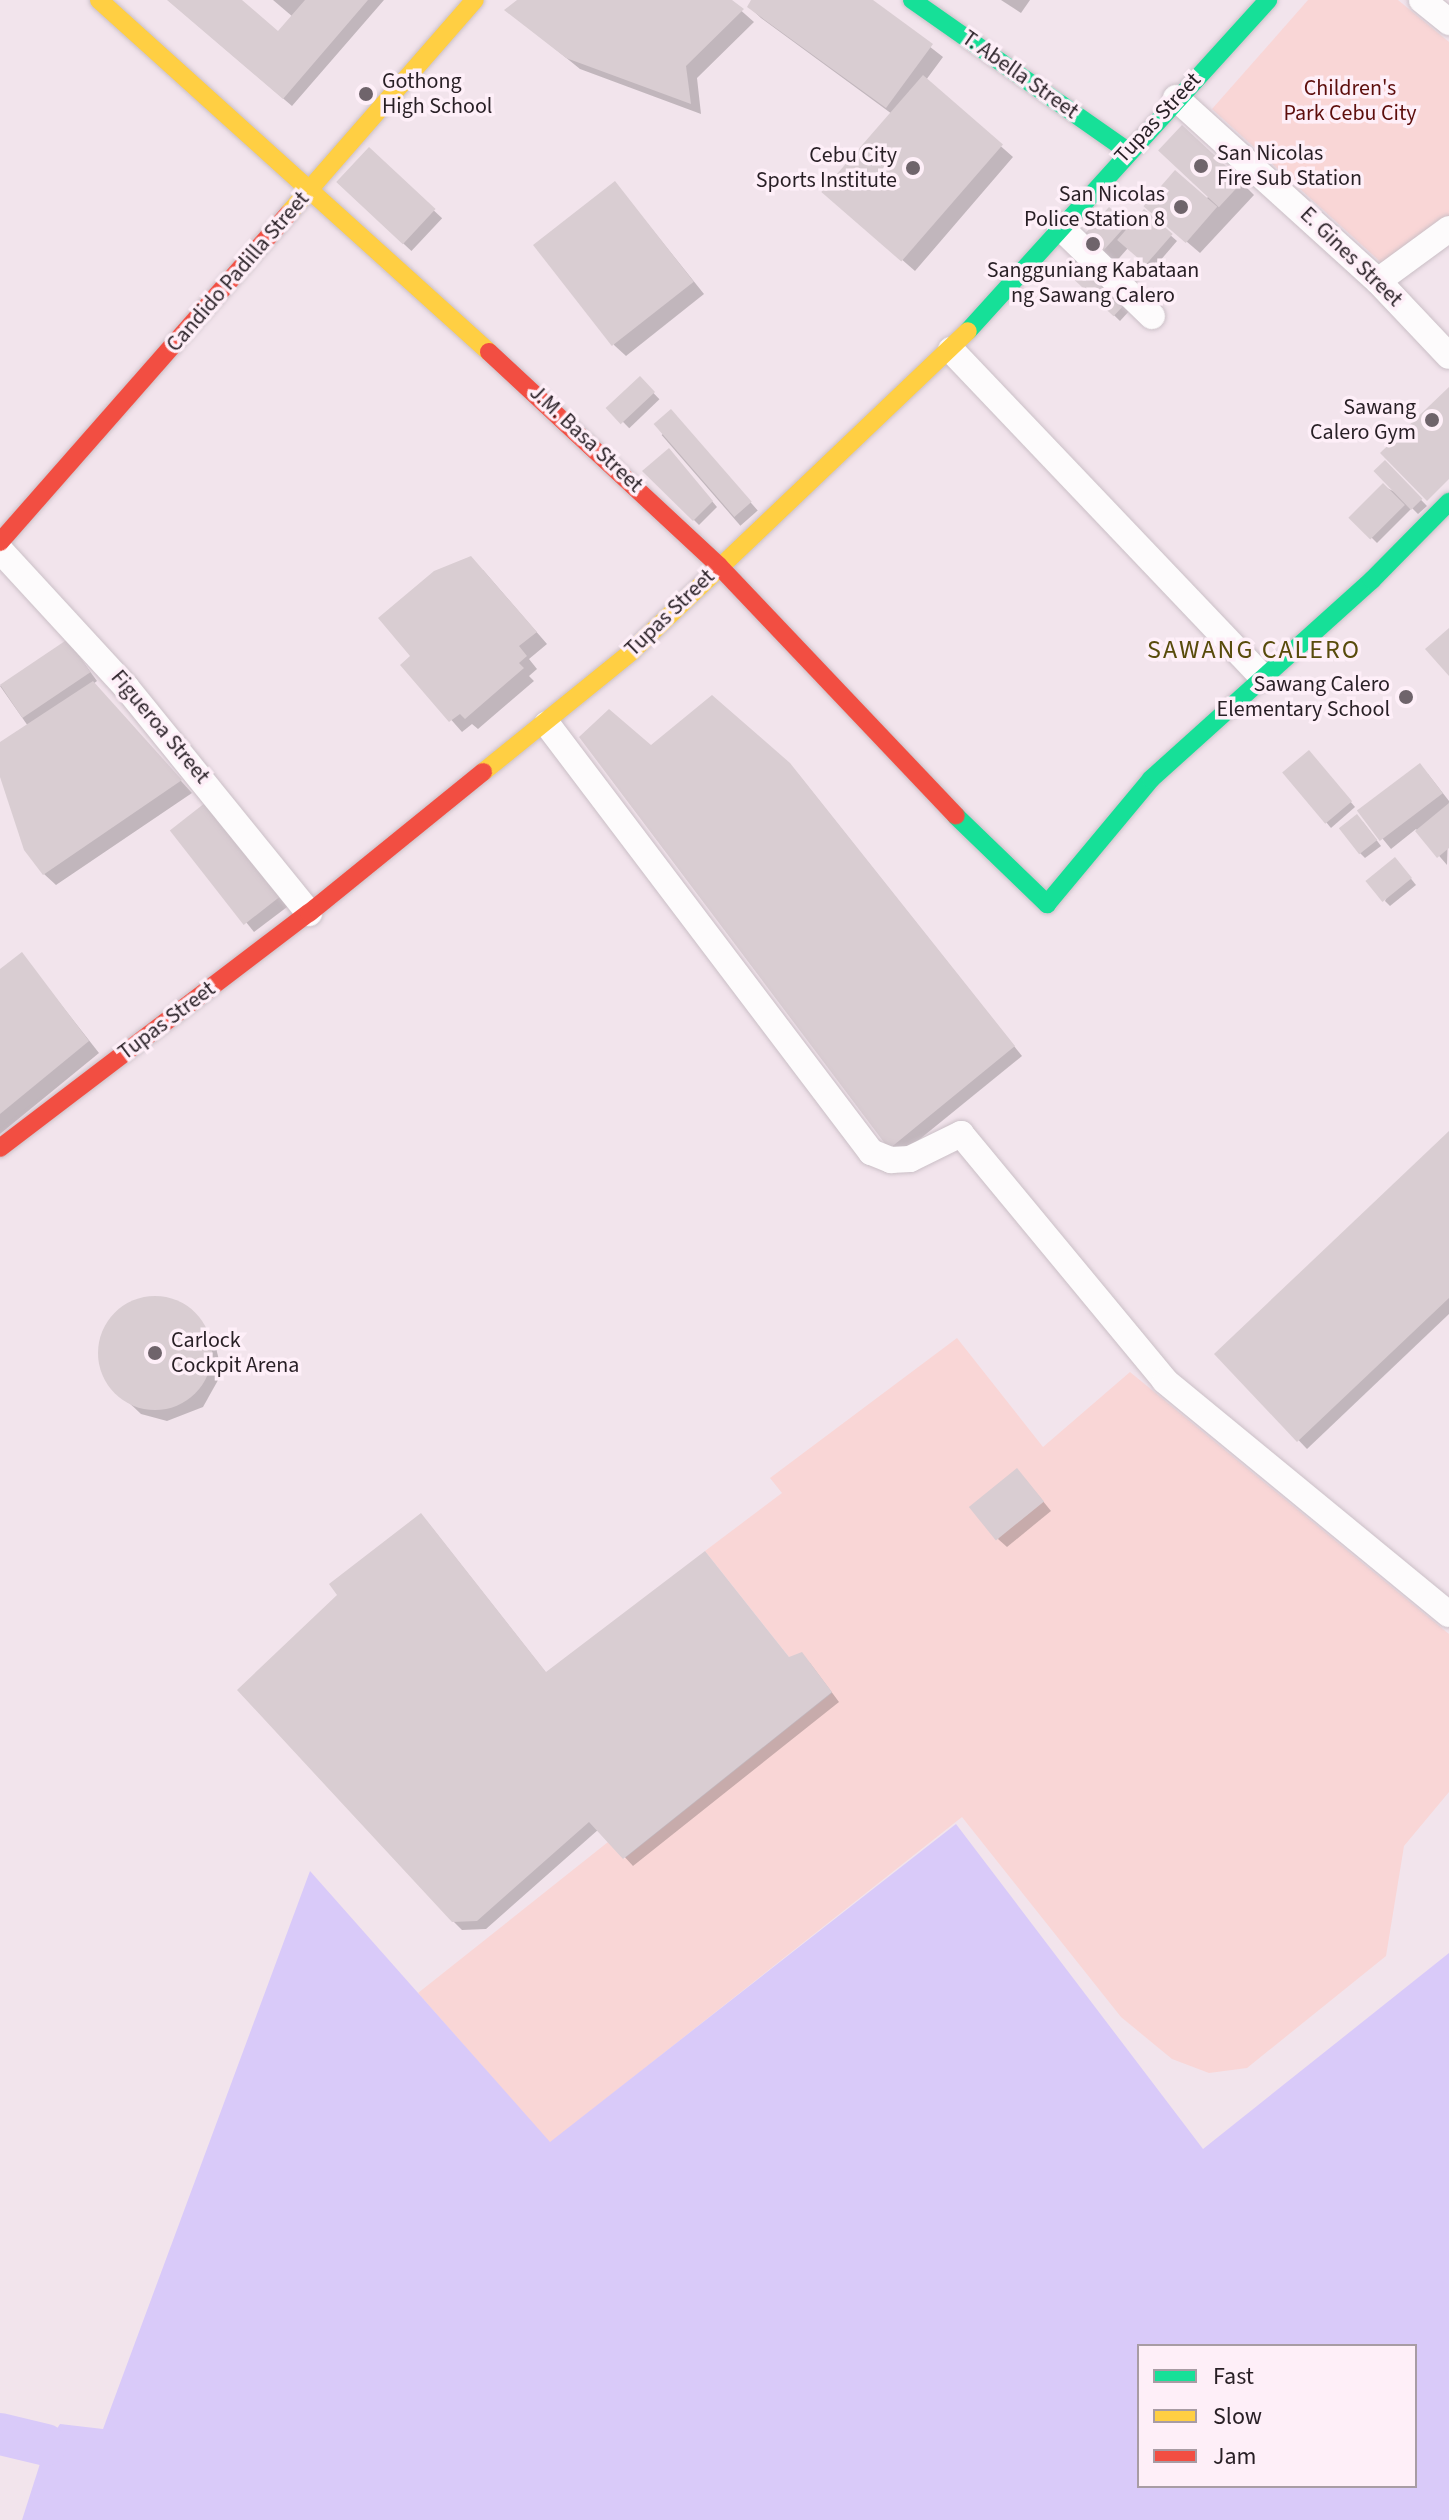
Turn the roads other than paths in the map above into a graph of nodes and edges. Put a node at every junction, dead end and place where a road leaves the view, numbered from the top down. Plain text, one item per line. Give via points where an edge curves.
1 (99, 0) edge
2 (475, 0) edge
3 (912, 0) edge
4 (1268, 0) edge
5 (1422, 0) edge
6 (1449, 22) edge
7 (1176, 98) junction
8 (1128, 151) junction
9 (311, 189) junction
10 (1060, 227) junction
11 (1449, 229) edge
12 (1378, 281) junction
13 (1152, 316) dead end
14 (951, 350) junction
15 (1449, 356) edge
16 (1449, 502) edge
17 (0, 542) edge
18 (0, 550) edge
19 (719, 566) junction
20 (1263, 678) junction
21 (547, 724) junction
22 (309, 913) junction
23 (0, 1148) edge
24 (1449, 1614) edge

1 - 9 street, J.M. Basa Street
2 - 9 street, Candido Padilla Street
3 - 8 street, T. Abella Street
4 - 7 street, Tupas Street
5 - 6 street
7 - 8 street, Tupas Street
7 - 12 street, E. Gines Street
8 - 10 street, Tupas Street
9 - 17 street, Candido Padilla Street
9 - 19 street, J.M. Basa Street
10 - 13 street
10 - 14 street, Tupas Street
11 - 12 street
12 - 15 street, E. Gines Street
14 - 19 street, Tupas Street
14 - 20 street
16 - 20 street
18 - 22 street, Figueroa Street via 137,699
19 - 20 street, J.M. Basa Street via 900,762 1047,904 1151,779
19 - 21 street, Tupas Street
21 - 22 street, Tupas Street
21 - 24 street via 871,1152 891,1160 910,1159 961,1134 1165,1381
22 - 23 street, Tupas Street

